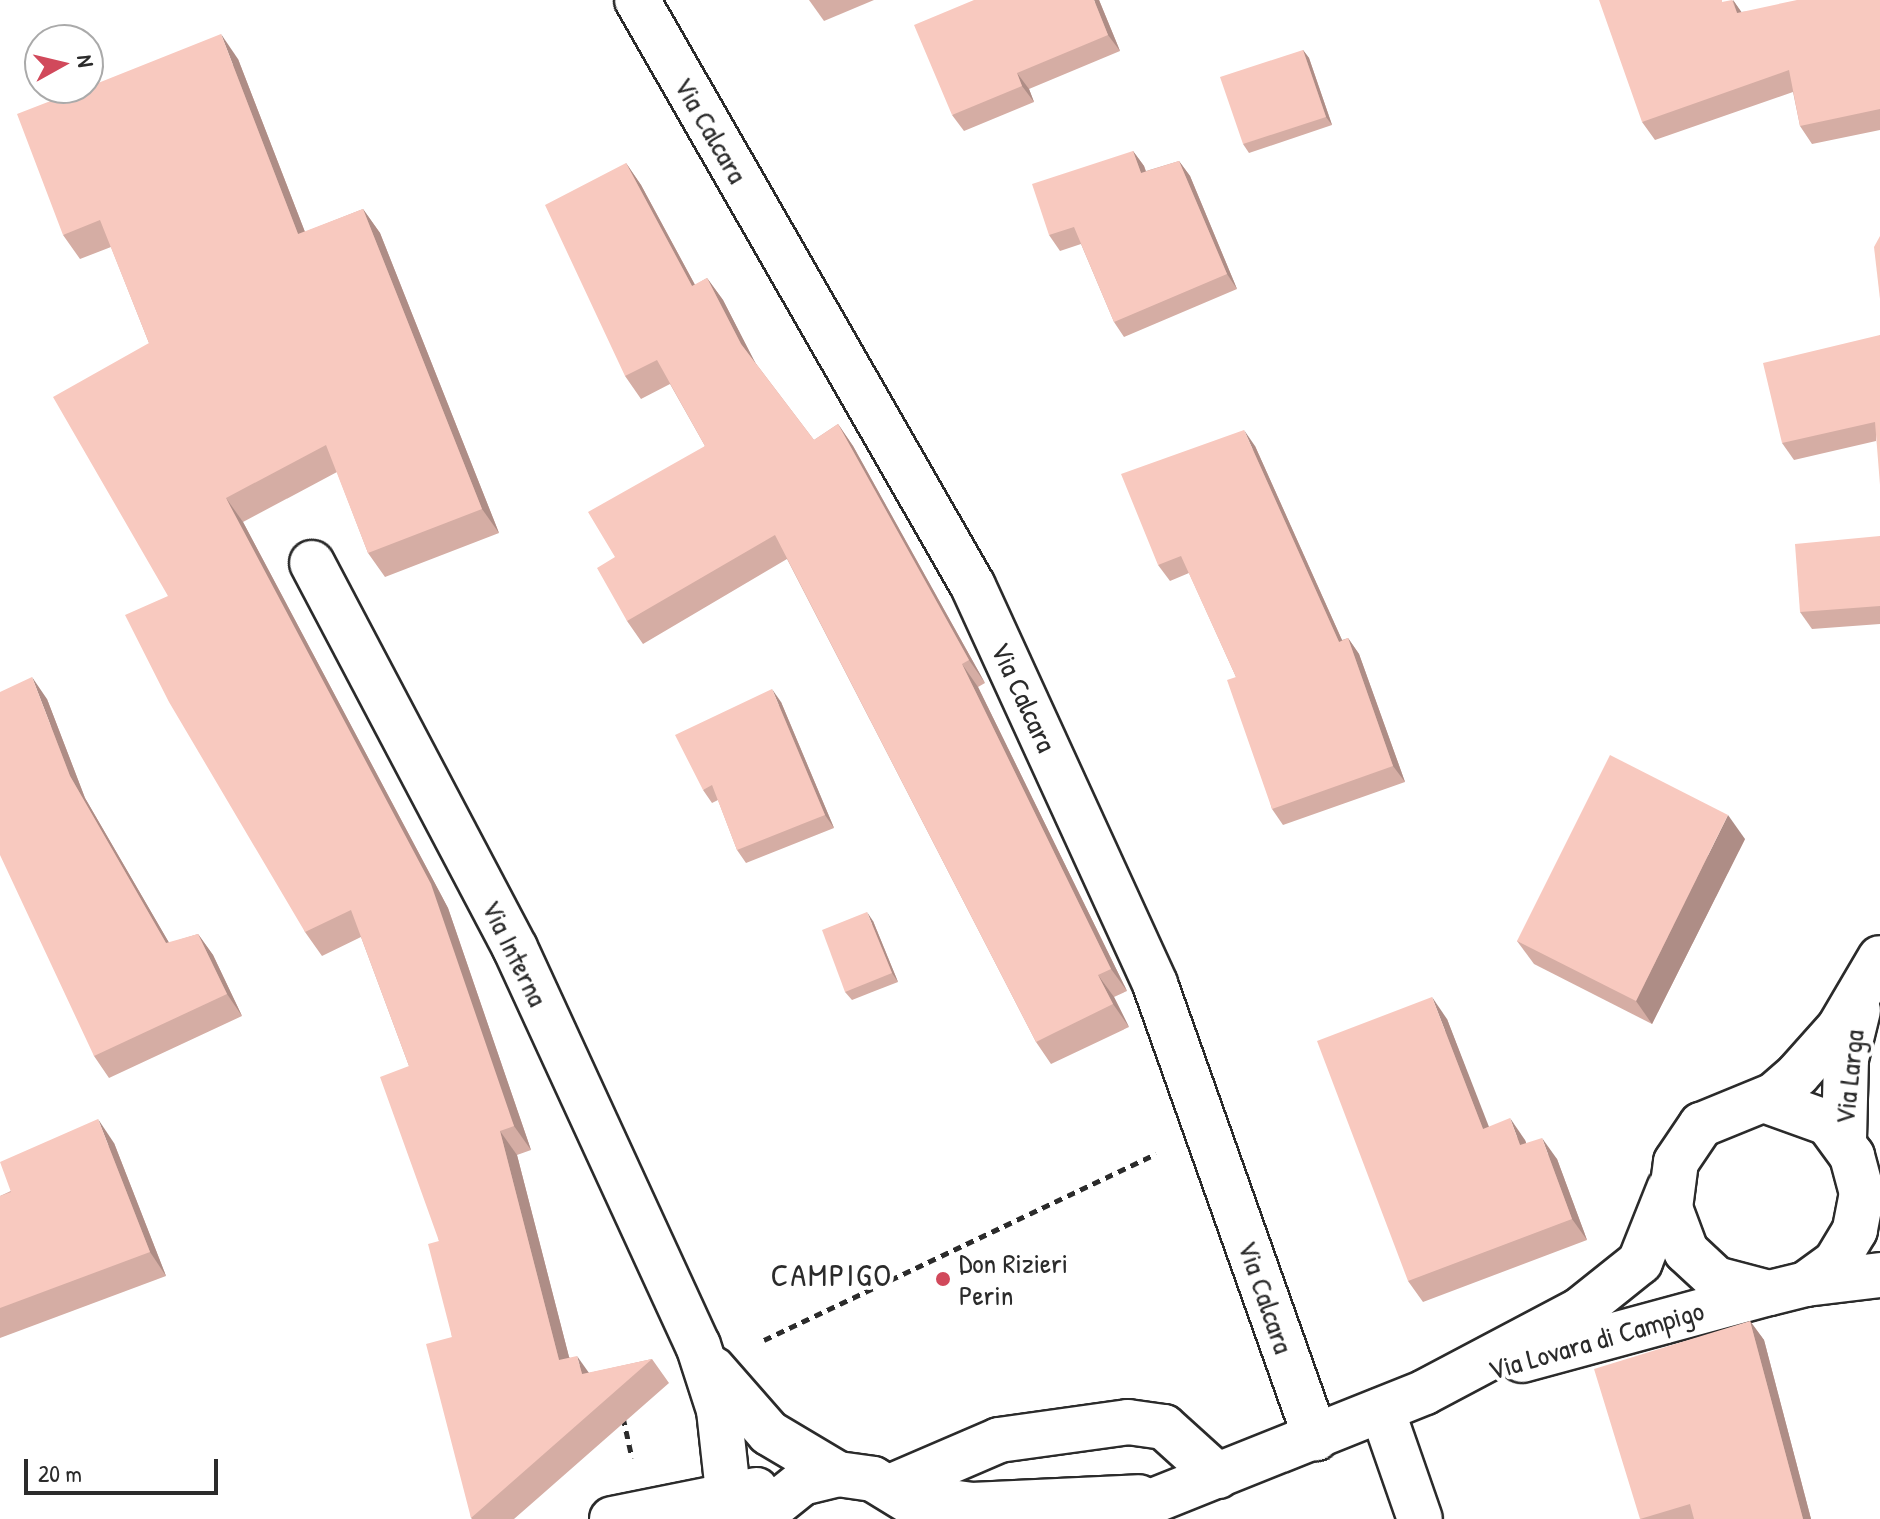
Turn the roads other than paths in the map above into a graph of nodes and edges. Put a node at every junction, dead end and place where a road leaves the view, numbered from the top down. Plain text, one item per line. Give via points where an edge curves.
1 (637, 0) edge
2 (312, 563) dead end
3 (1876, 964) edge
4 (1764, 1100) junction
5 (1861, 1172) edge
6 (1670, 1184) junction
7 (1880, 1275) edge
8 (1788, 1289) junction
9 (701, 1352) junction
10 (1425, 1392) junction
11 (1382, 1410) junction
12 (1316, 1438) junction
13 (1218, 1476) junction
14 (820, 1478) junction
15 (1158, 1495) junction
16 (908, 1501) edge
17 (738, 1511) edge
18 (612, 1519) edge
19 (1108, 1519) edge
20 (1420, 1519) edge

1 - 12 street, Via Calcara via 973,586 1155,984
2 - 9 street, Via Interna via 515,948
3 - 4 street, Via Larga via 1821,1050
3 - 5 street, Via Larga via 1846,1059
4 - 5 street via 1809,1110
4 - 6 street via 1701,1125
5 - 8 street via 1860,1212 1848,1247
6 - 8 street via 1676,1230 1700,1268 1732,1287
6 - 10 street, Via Lovara di Campigo via 1653,1235 1625,1279
7 - 8 street, Via Lovara di Campigo
8 - 10 street, Via Lovara di Campigo
9 - 14 street, Via Interna via 769,1433
9 - 17 street, Via Interna via 719,1410
10 - 11 street, Via Lovara di Campigo
11 - 12 street, Via Lovara di Campigo
11 - 20 street
12 - 13 street, Via Lovara di Campigo
13 - 15 street, Via Lovara di Campigo
13 - 16 street via 1164,1427 1128,1422 999,1440
14 - 16 street, Via Interna
14 - 17 street
15 - 16 street, Via Lovara di Campigo via 1011,1505
15 - 19 street, Via Lovara di Campigo
17 - 18 street

